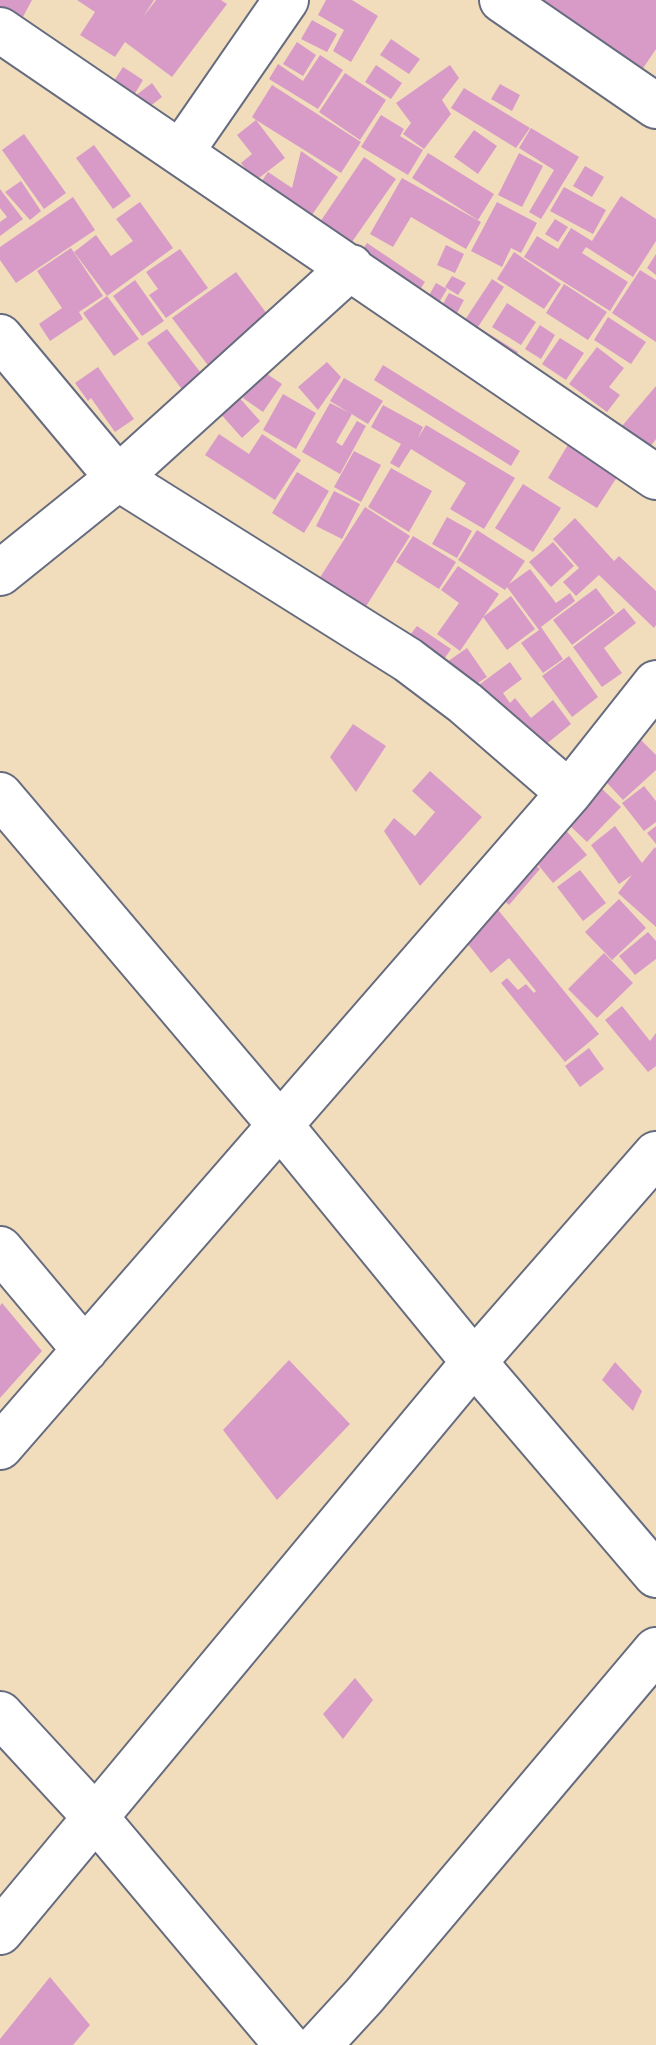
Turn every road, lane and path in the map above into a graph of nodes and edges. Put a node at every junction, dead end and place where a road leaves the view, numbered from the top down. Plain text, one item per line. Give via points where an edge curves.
1 (286, 0) edge
2 (502, 0) edge
3 (0, 30) edge
4 (656, 106) edge
5 (181, 152) junction
6 (351, 267) junction
7 (0, 337) edge
8 (656, 477) edge
9 (118, 478) junction
10 (0, 573) edge
11 (651, 698) edge
12 (569, 793) junction
13 (0, 795) edge
14 (280, 1125) junction
15 (656, 1154) edge
16 (0, 1249) edge
17 (85, 1350) junction
18 (474, 1362) junction
19 (0, 1447) edge
20 (656, 1575) edge
21 (656, 1650) edge
22 (0, 1714) edge
23 (96, 1818) junction
24 (0, 1932) edge
25 (287, 2045) edge
26 (319, 2045) edge

1 - 5 street
2 - 4 street
3 - 5 street
5 - 6 street
6 - 8 street
6 - 9 street
7 - 9 street
9 - 10 street
9 - 12 street via 408,660
11 - 12 street
12 - 14 street
13 - 14 street
14 - 17 street
14 - 18 street
15 - 18 street
16 - 17 street
17 - 19 street
18 - 20 street
18 - 23 street
21 - 26 street
22 - 23 street
23 - 24 street
23 - 25 street

